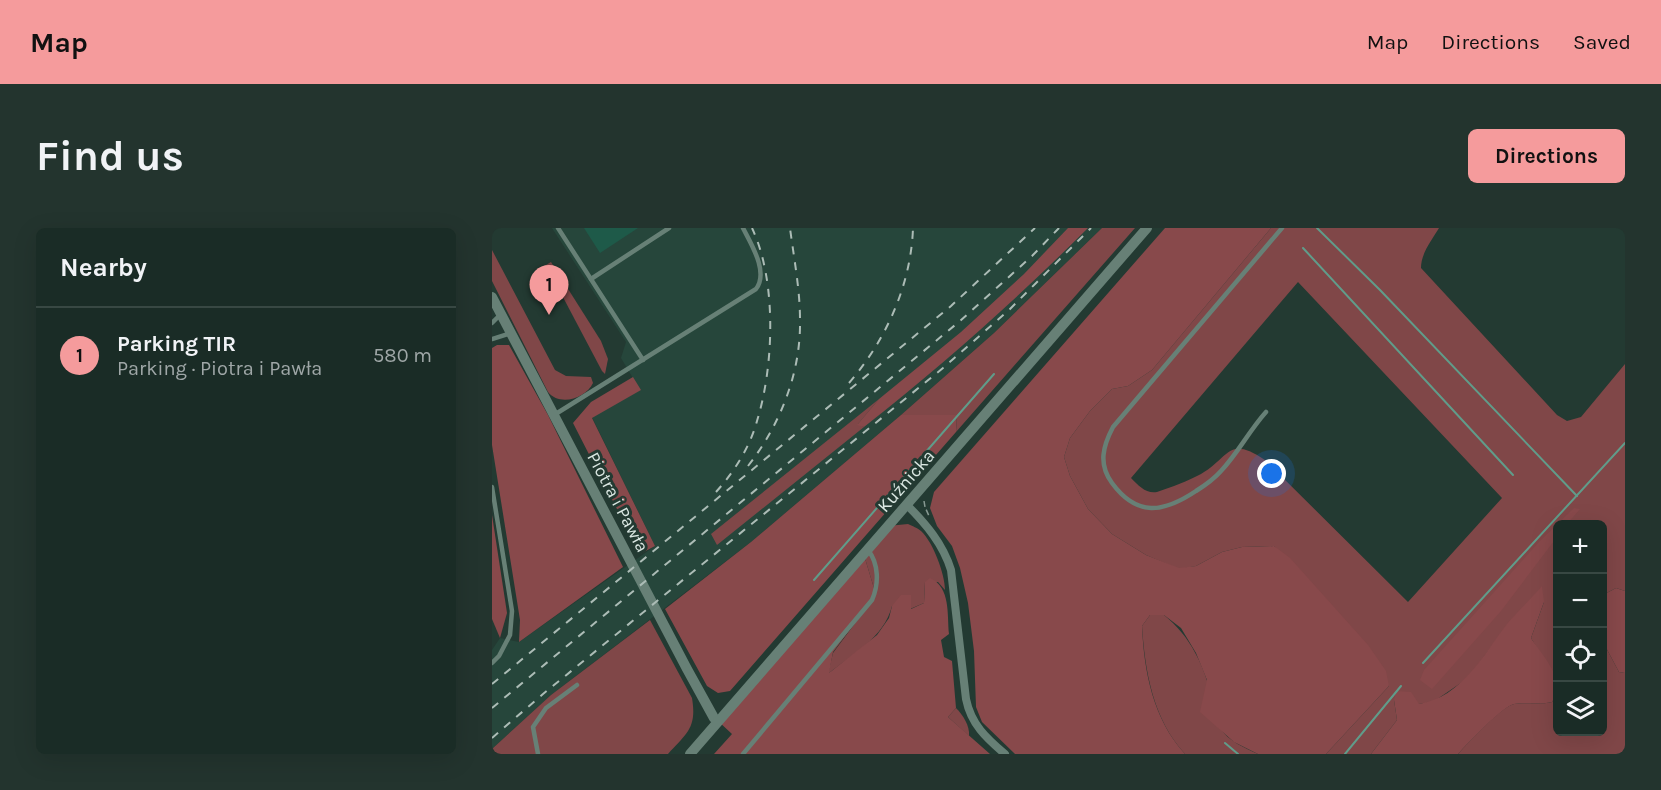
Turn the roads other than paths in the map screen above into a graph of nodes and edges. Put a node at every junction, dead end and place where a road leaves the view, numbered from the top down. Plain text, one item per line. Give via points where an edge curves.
1 (558, 228) edge
2 (669, 228) edge
3 (743, 228) edge
4 (1147, 228) edge
5 (1282, 228) edge
6 (591, 279) junction
7 (492, 297) edge
8 (501, 314) junction
9 (492, 323) edge
10 (511, 333) junction
11 (492, 339) edge
12 (643, 360) junction
13 (1266, 412) dead end
14 (554, 415) junction
15 (492, 487) edge
16 (907, 506) junction
17 (867, 550) junction
18 (492, 663) edge
19 (577, 685) dead end
20 (718, 722) junction
21 (538, 754) edge
22 (690, 754) edge
23 (743, 754) edge
24 (1005, 754) edge

1 - 6 lane
2 - 6 lane
3 - 12 lane via 756,256 760,284
4 - 16 street, Kuźnicka
5 - 13 lane via 1113,427 1103,449 1105,471 1132,503 1148,509 1168,507 1219,473
6 - 12 lane
7 - 8 street, Piotra i Pawła
8 - 9 lane
8 - 10 street, Piotra i Pawła
10 - 11 lane
10 - 14 street, Piotra i Pawła
12 - 14 lane
14 - 20 street, Piotra i Pawła
15 - 18 lane via 512,611 510,635
16 - 17 street, Kuźnicka
16 - 24 street via 944,551 951,570 970,715
17 - 20 street, Kuźnicka
17 - 23 lane via 873,556 877,575 872,600
19 - 21 lane via 546,708 533,727
20 - 22 street, Kuźnicka

